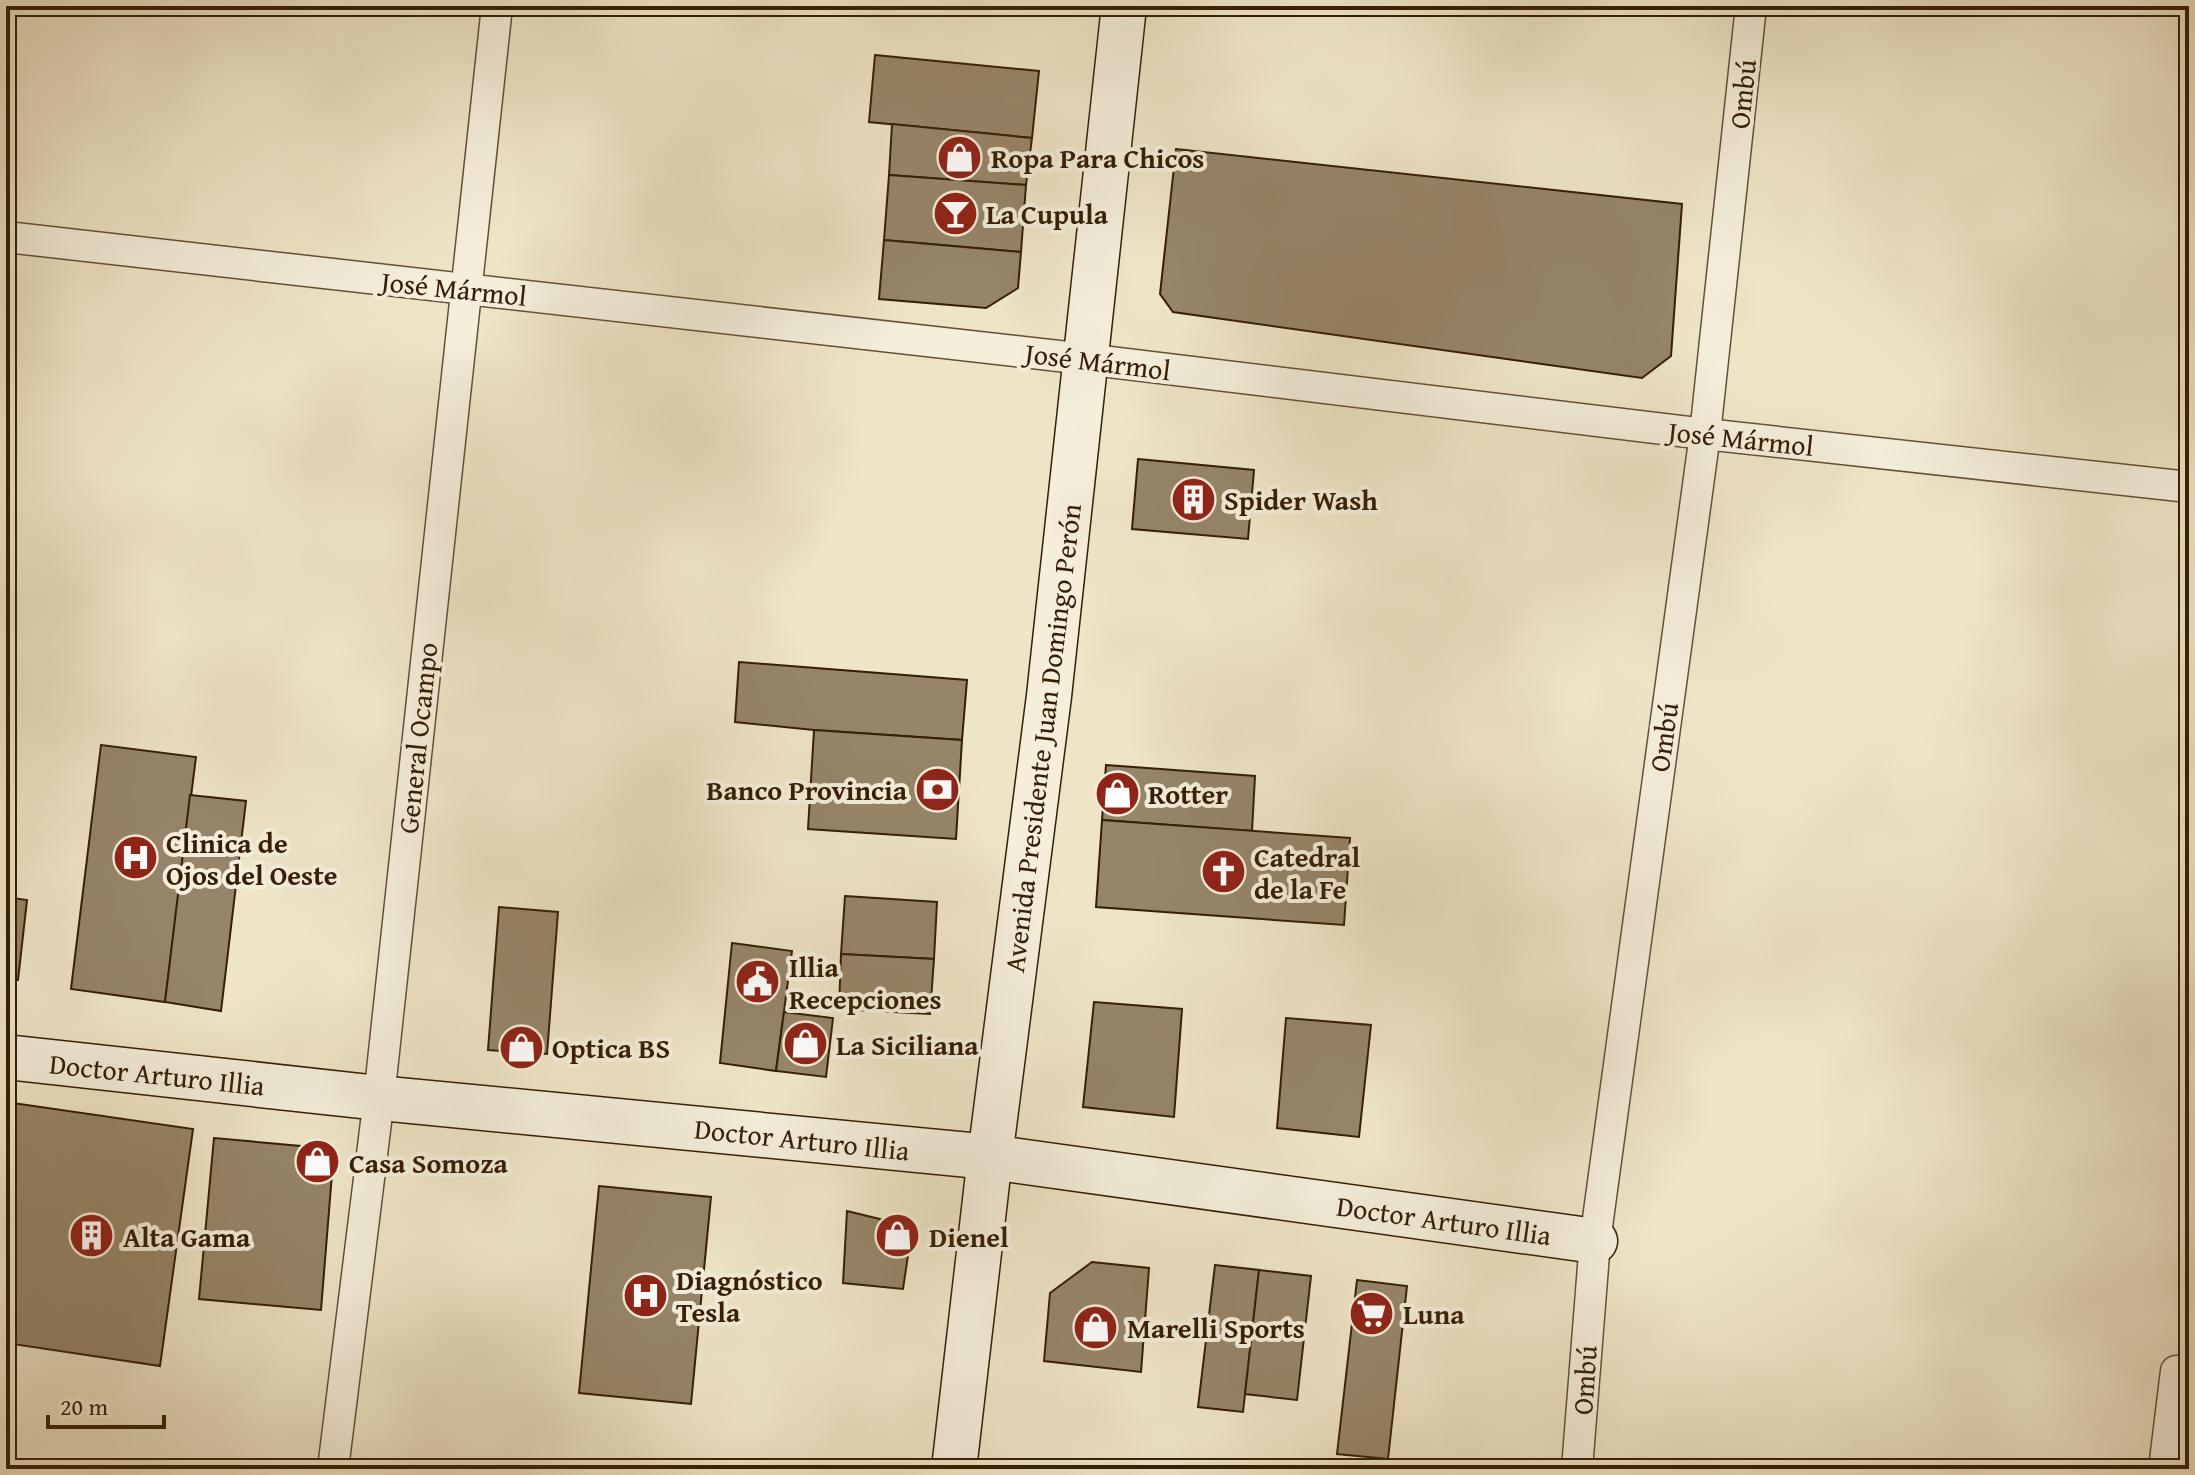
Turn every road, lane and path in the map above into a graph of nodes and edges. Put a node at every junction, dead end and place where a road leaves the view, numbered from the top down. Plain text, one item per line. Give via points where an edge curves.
1 (497, 6) edge
2 (1124, 6) edge
3 (1751, 6) edge
4 (6, 237) edge
5 (465, 290) junction
6 (1085, 359) junction
7 (1705, 434) junction
8 (2189, 487) edge
9 (6, 1057) edge
10 (379, 1098) junction
11 (990, 1157) junction
12 (1595, 1241) junction
13 (2176, 1371) dead end
14 (333, 1469) edge
15 (954, 1469) edge
16 (1577, 1469) edge
17 (2164, 1469) edge

1 - 5 street, General Ocampo
2 - 6 main road, Avenida Presidente Juan Domingo Perón
3 - 7 street, Ombú
4 - 5 street, José Mármol
5 - 6 street, José Mármol
5 - 10 street, General Ocampo
6 - 7 street, José Mármol
6 - 11 main road, Avenida Presidente Juan Domingo Perón
7 - 8 street, José Mármol
7 - 12 street, Ombú
9 - 10 main road, Doctor Arturo Illia
10 - 11 main road, Doctor Arturo Illia
10 - 14 street, General Ocampo
11 - 12 main road, Doctor Arturo Illia
11 - 15 main road, Avenida Presidente Juan Domingo Perón
12 - 16 street, Ombú
13 - 17 street

